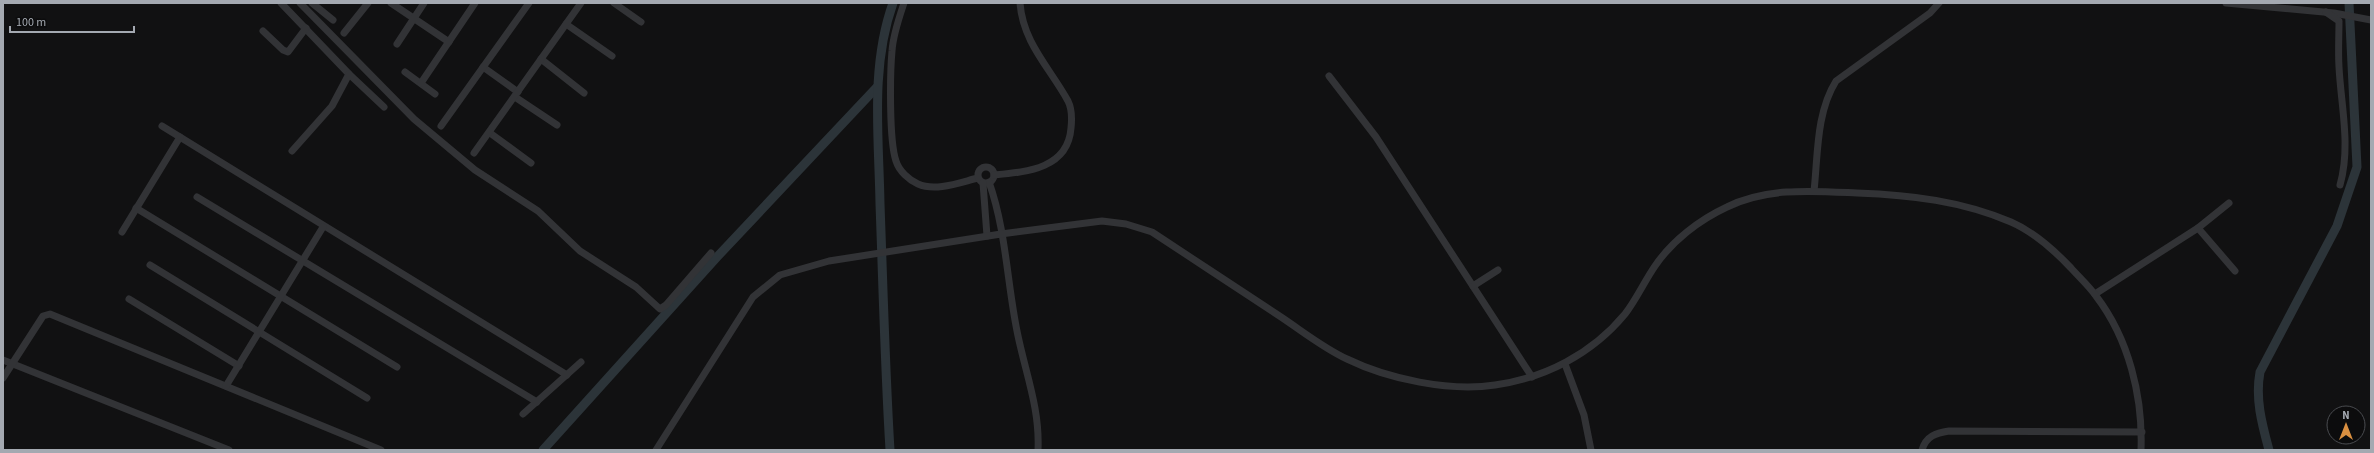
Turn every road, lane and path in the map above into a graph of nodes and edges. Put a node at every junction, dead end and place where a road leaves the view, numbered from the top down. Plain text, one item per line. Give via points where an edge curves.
1 (281, 3) edge
2 (300, 3) edge
3 (312, 3) edge
4 (368, 3) edge
5 (391, 3) edge
6 (424, 3) edge
7 (476, 3) edge
8 (529, 3) edge
9 (581, 3) edge
10 (614, 3) edge
11 (904, 3) edge
12 (1020, 3) edge
13 (1939, 3) edge
14 (2226, 3) edge
15 (2326, 12) junction
16 (414, 18) junction
17 (333, 20) dead end
18 (2371, 20) edge
19 (641, 22) dead end
20 (566, 24) junction
21 (306, 28) junction
22 (263, 31) dead end
23 (344, 33) dead end
24 (449, 42) junction
25 (397, 44) dead end
26 (612, 56) dead end
27 (541, 59) junction
28 (484, 67) junction
29 (405, 72) dead end
30 (349, 74) junction
31 (1330, 76) dead end
32 (421, 84) junction
33 (584, 93) dead end
34 (435, 94) dead end
35 (517, 94) junction
36 (384, 107) dead end
37 (557, 125) dead end
38 (162, 126) dead end
39 (441, 126) dead end
40 (490, 133) junction
41 (180, 137) junction
42 (292, 151) dead end
43 (474, 153) dead end
44 (531, 163) dead end
45 (994, 174) junction
46 (984, 181) junction
47 (2340, 185) dead end
48 (1814, 192) junction
49 (197, 197) dead end
50 (2229, 203) dead end
51 (995, 206) junction
52 (136, 208) junction
53 (985, 208) junction
54 (323, 226) junction
55 (2198, 228) junction
56 (122, 232) dead end
57 (1001, 234) junction
58 (987, 236) junction
59 (711, 253) dead end
60 (302, 261) junction
61 (150, 265) dead end
62 (1498, 270) dead end
63 (2235, 271) dead end
64 (1473, 286) junction
65 (2095, 294) junction
66 (281, 296) junction
67 (129, 299) dead end
68 (260, 331) junction
69 (3, 360) edge
70 (581, 362) dead end
71 (11, 364) junction
72 (1565, 364) junction
73 (239, 366) junction
74 (397, 367) dead end
75 (567, 375) junction
76 (1532, 377) junction
77 (3, 378) edge
78 (226, 386) junction
79 (367, 398) dead end
80 (537, 402) junction
81 (523, 414) dead end
82 (2142, 432) junction
83 (229, 450) edge
84 (381, 450) edge
85 (656, 450) edge
86 (1038, 450) edge
87 (1591, 450) edge
88 (1922, 450) edge
89 (2141, 450) edge

1 - 21 street
2 - 59 street via 414,119 475,170 538,211 580,251 636,287 660,309
3 - 17 street
4 - 23 street
5 - 16 street
6 - 16 street
7 - 24 street
8 - 28 street
9 - 20 street
10 - 19 street
11 - 46 street via 892,50 892,139 900,169 910,179 928,187
12 - 45 street via 1026,30 1034,49 1068,102 1072,117 1071,133 1064,151 1050,163 1030,171
13 - 48 street via 1930,13 1836,81 1827,95 1821,123
14 - 15 street
15 - 18 street
15 - 47 street via 2339,21 2339,67 2345,121 2345,155
16 - 24 street
16 - 25 street
20 - 26 street
20 - 27 street
21 - 22 street via 288,52
21 - 30 street
24 - 32 street
27 - 33 street
27 - 35 street
28 - 35 street
28 - 39 street
29 - 32 street
30 - 36 street
30 - 42 street via 332,106
31 - 64 street via 1376,137
32 - 34 street
35 - 37 street
35 - 40 street
38 - 41 street
40 - 43 street
40 - 44 street
41 - 52 street
41 - 54 street
45 - 46 street
45 - 46 street via 991,169 984,168 979,171
46 - 51 street
46 - 53 street
48 - 65 street via 1917,196 1969,207 2014,223 2053,249
48 - 72 street via 1784,192 1755,197 1729,205 1704,219 1680,237 1657,263 1627,312 1611,330
49 - 60 street
50 - 55 street
51 - 53 street
51 - 57 street
52 - 56 street
52 - 66 street
53 - 58 street
54 - 60 street
54 - 75 street
55 - 63 street
55 - 65 street
57 - 58 street
57 - 76 street via 1102,221 1126,224 1152,232 1347,359 1387,375 1414,381 1462,386 1494,385
57 - 86 street via 1017,333 1038,418
58 - 85 street via 870,255 792,270 780,275 760,289
60 - 66 street
60 - 80 street
61 - 68 street
62 - 64 street
64 - 76 street
65 - 82 street via 2119,336 2135,381
66 - 68 street
66 - 74 street
67 - 73 street
68 - 73 street
68 - 79 street
69 - 71 street
70 - 75 street
71 - 77 street
71 - 78 street via 43,316 50,314
71 - 83 street
72 - 76 street
72 - 87 street via 1584,415
73 - 78 street
75 - 80 street
78 - 84 street
80 - 81 street
82 - 88 street via 1949,430 1937,432 1928,438
82 - 89 street

